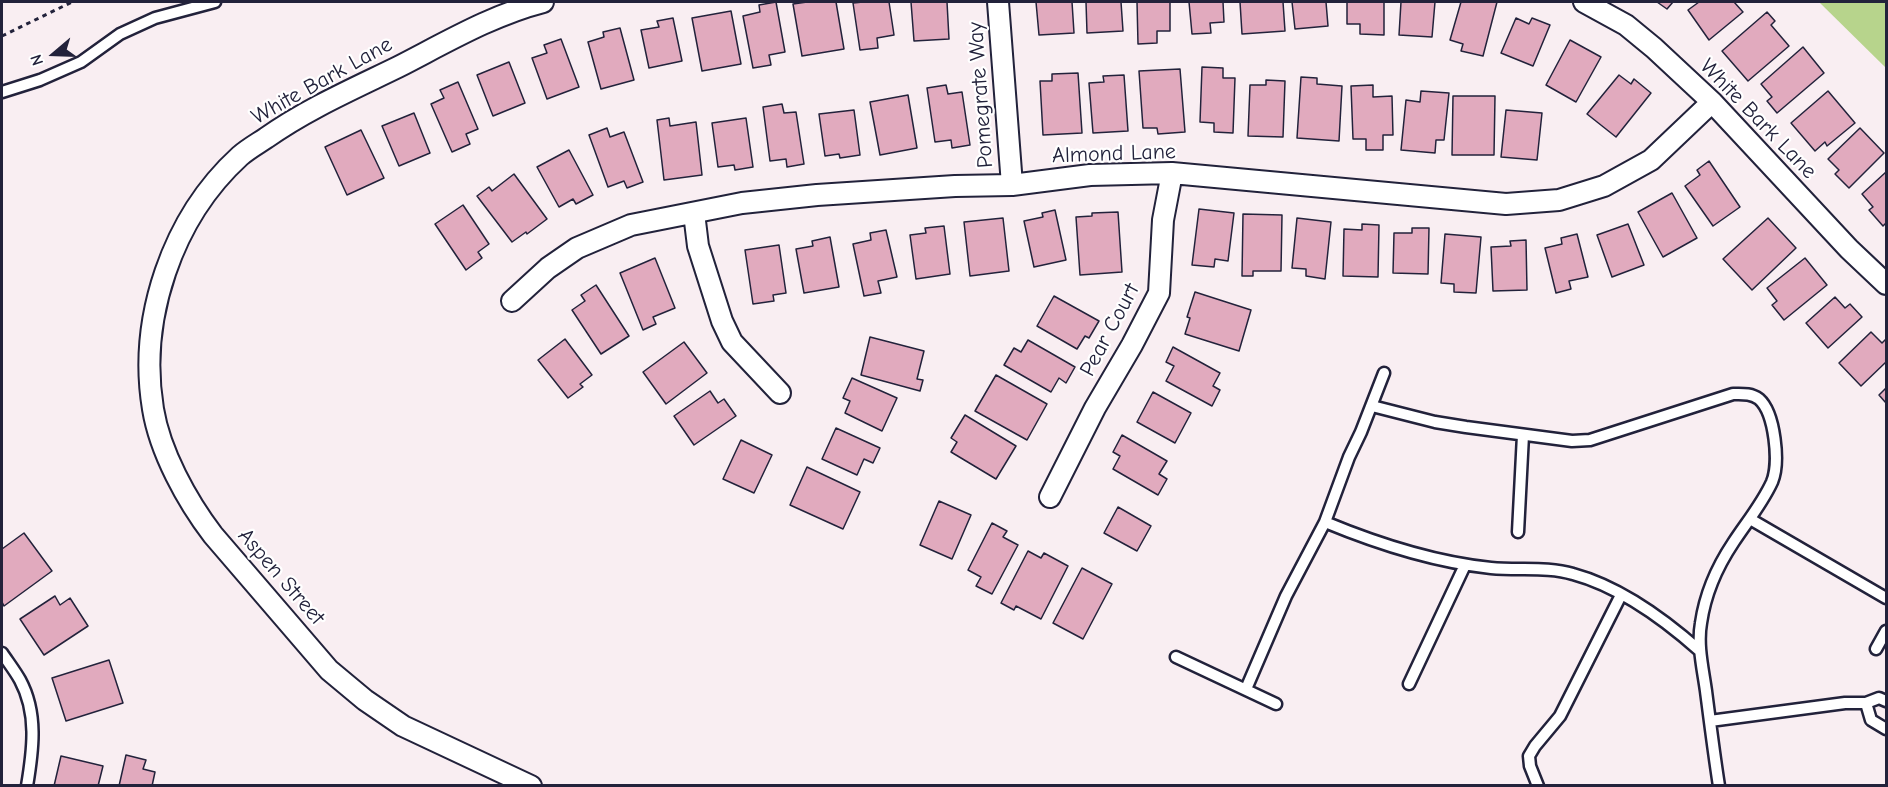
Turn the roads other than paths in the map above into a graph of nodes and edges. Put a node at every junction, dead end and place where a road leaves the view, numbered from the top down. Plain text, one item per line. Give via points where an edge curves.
1 (215, 2) edge
2 (543, 2) edge
3 (999, 2) edge
4 (1584, 2) edge
5 (2, 92) edge
6 (1712, 102) junction
7 (1172, 173) junction
8 (1012, 185) junction
9 (694, 213) junction
10 (1887, 284) edge
11 (159, 292) joint
12 (512, 301) dead end
13 (1384, 373) dead end
14 (780, 393) dead end
15 (1372, 406) junction
16 (1523, 435) junction
17 (1050, 496) dead end
18 (1750, 519) junction
19 (1325, 522) junction
20 (1518, 532) dead end
21 (1465, 565) junction
22 (1622, 595) junction
23 (1887, 598) edge
24 (1887, 631) edge
25 (1875, 650) dead end
26 (1701, 651) junction
27 (2, 653) edge
28 (1176, 657) dead end
29 (1409, 684) dead end
30 (1246, 689) junction
31 (1887, 701) edge
32 (1866, 703) junction
33 (1276, 704) dead end
34 (1710, 721) junction
35 (1887, 729) edge
36 (27, 786) edge
37 (531, 786) edge
38 (1538, 786) edge
39 (1719, 786) edge

1 - 5 lane via 155,18 120,34 81,62 40,81
2 - 11 street, White Bark Lane via 488,22 290,121 241,156 212,185 185,228
3 - 8 street, Pomegrate Way
4 - 6 street, White Bark Lane via 1626,25
6 - 7 street, Almond Lane via 1651,160 1604,186 1559,200 1506,204
6 - 10 street, White Bark Lane via 1849,249
7 - 8 street, Almond Lane via 1090,175
7 - 17 street, Pear Court via 1163,220 1159,293
8 - 9 street, Almond Lane via 817,195
9 - 12 street, Almond Lane via 631,225 577,248
9 - 14 street via 698,246 732,342
11 - 37 street, Aspen Street via 149,361 153,411 174,468 208,528 329,670 365,700 403,726
13 - 15 lane
15 - 16 lane via 1435,422
15 - 19 lane
16 - 18 lane via 1590,440 1733,394 1749,394 1760,400 1769,413 1776,453 1773,480
16 - 20 lane
18 - 23 lane
18 - 26 lane via 1732,544 1704,604
19 - 21 lane via 1425,557
19 - 30 lane via 1286,596
21 - 22 lane via 1573,574
21 - 29 lane
22 - 26 lane via 1662,619
22 - 38 lane via 1560,716 1529,756
24 - 25 lane
26 - 34 lane
27 - 36 lane via 29,704 33,752
28 - 30 lane
30 - 33 lane
31 - 32 lane via 1880,698
32 - 34 lane
32 - 35 lane via 1871,720
34 - 39 lane

